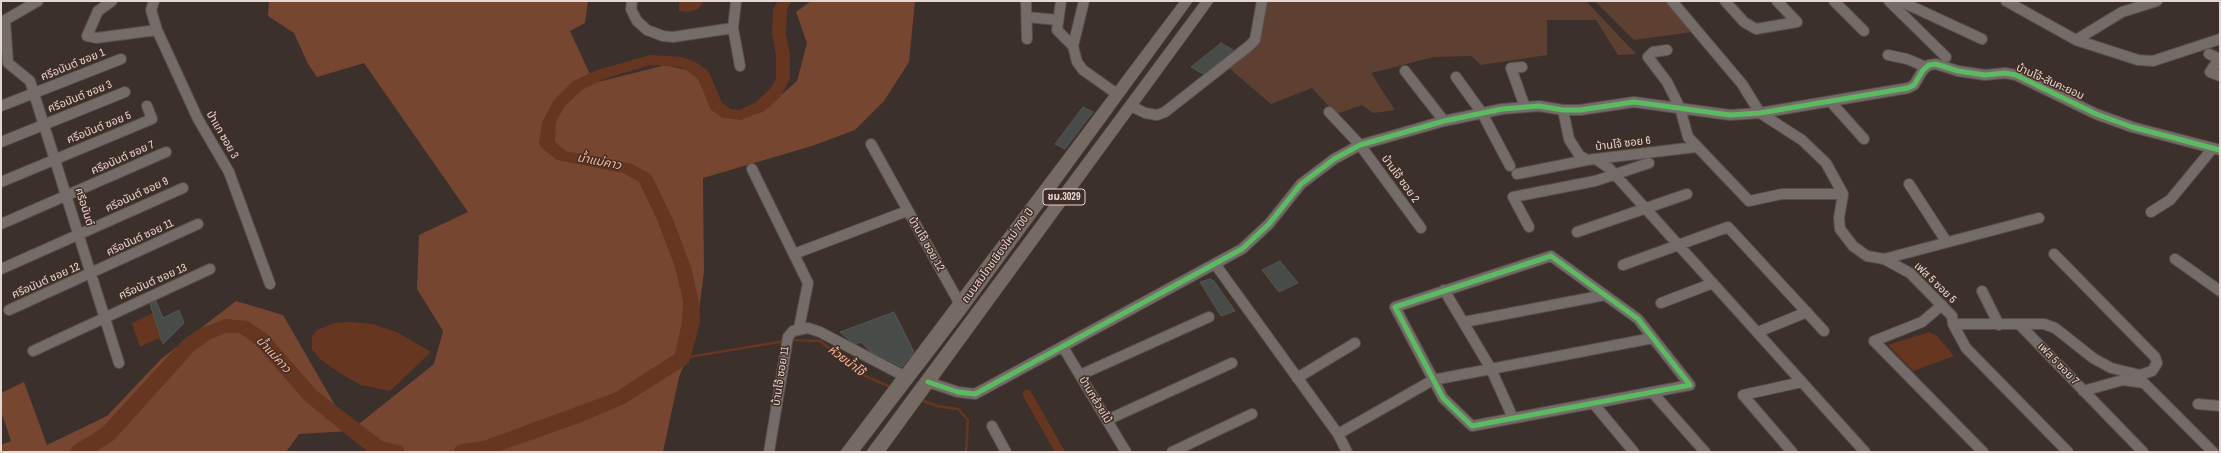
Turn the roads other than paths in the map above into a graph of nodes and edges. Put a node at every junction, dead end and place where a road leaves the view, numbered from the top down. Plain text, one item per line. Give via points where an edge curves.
1 (38, 1) edge
2 (112, 1) edge
3 (154, 1) edge
4 (632, 1) edge
5 (736, 1) edge
6 (1026, 1) edge
7 (1061, 1) edge
8 (1084, 1) edge
9 (1187, 1) edge
10 (1208, 1) edge
11 (1262, 1) edge
12 (1672, 1) edge
13 (1725, 1) edge
14 (1778, 1) edge
15 (1834, 1) edge
16 (1889, 1) edge
17 (1900, 1) edge
18 (2006, 1) edge
19 (2157, 1) edge
20 (1027, 17) junction
21 (3, 18) edge
22 (1058, 20) junction
23 (733, 28) junction
24 (157, 30) junction
25 (1864, 31) dead end
26 (1027, 39) dead end
27 (1982, 39) dead end
28 (2220, 39) edge
29 (2076, 40) junction
30 (1073, 46) junction
31 (1667, 50) dead end
32 (2209, 54) dead end
33 (1888, 55) dead end
34 (1946, 56) dead end
35 (121, 59) dead end
36 (2220, 59) edge
37 (740, 66) dead end
38 (1522, 67) dead end
39 (1926, 67) junction
40 (1405, 71) dead end
41 (2220, 76) edge
42 (1456, 77) dead end
43 (125, 92) dead end
44 (34, 93) junction
45 (1117, 94) junction
46 (1830, 101) junction
47 (1, 106) edge
48 (147, 106) dead end
49 (1131, 106) junction
50 (1525, 107) junction
51 (1680, 108) junction
52 (1563, 110) junction
53 (1329, 112) dead end
54 (1482, 113) junction
55 (1760, 113) junction
56 (1444, 121) junction
57 (44, 124) junction
58 (1864, 139) dead end
59 (1, 142) edge
60 (871, 144) dead end
61 (1360, 145) junction
62 (1696, 147) junction
63 (2217, 149) edge
64 (166, 152) dead end
65 (56, 159) junction
66 (1592, 160) junction
67 (1649, 163) dead end
68 (1510, 166) dead end
69 (752, 169) dead end
70 (1517, 174) dead end
71 (1615, 174) junction
72 (1, 182) edge
73 (1909, 184) dead end
74 (183, 188) dead end
75 (1687, 194) dead end
76 (1843, 194) junction
77 (68, 196) junction
78 (1646, 208) junction
79 (907, 211) junction
80 (2151, 212) dead end
81 (2039, 218) dead end
82 (1, 224) edge
83 (198, 224) dead end
84 (1529, 227) dead end
85 (1420, 228) dead end
86 (1577, 232) dead end
87 (80, 235) junction
88 (1946, 241) junction
89 (1679, 245) junction
90 (794, 254) junction
91 (2054, 254) dead end
92 (1884, 259) junction
93 (2175, 259) dead end
94 (1215, 264) junction
95 (1623, 265) dead end
96 (1, 269) edge
97 (210, 269) dead end
98 (92, 274) junction
99 (1713, 283) junction
100 (270, 284) dead end
101 (1444, 290) junction
102 (1982, 291) dead end
103 (2220, 291) edge
104 (1605, 295) junction
105 (1661, 303) dead end
106 (1942, 305) junction
107 (962, 306) junction
108 (9, 310) dead end
109 (1806, 312) junction
110 (106, 317) junction
111 (1209, 317) dead end
112 (1464, 322) junction
113 (1953, 324) junction
114 (2019, 324) junction
115 (1999, 325) junction
116 (799, 328) junction
117 (1824, 331) dead end
118 (1758, 332) junction
119 (1652, 338) junction
120 (1355, 343) dead end
121 (1063, 348) junction
122 (33, 351) dead end
123 (119, 363) dead end
124 (1232, 363) dead end
125 (1491, 369) junction
126 (1080, 375) junction
127 (1297, 378) junction
128 (904, 380) junction
129 (1433, 380) junction
130 (1802, 382) junction
131 (924, 387) junction
132 (2083, 391) junction
133 (1652, 392) junction
134 (1593, 403) junction
135 (2198, 404) dead end
136 (2220, 406) edge
137 (1252, 414) dead end
138 (1513, 418) junction
139 (1107, 420) junction
140 (992, 426) dead end
141 (1338, 434) junction
142 (1344, 451) edge
143 (769, 452) edge
144 (849, 452) edge
145 (875, 452) edge
146 (1006, 452) edge
147 (1126, 452) edge
148 (1172, 452) edge
149 (1634, 452) edge
150 (1705, 452) edge
151 (1792, 452) edge
152 (1865, 452) edge
153 (1983, 452) edge
154 (2068, 452) edge
155 (2143, 452) edge
156 (2213, 452) edge

1 - 21 street
2 - 24 street via 98,11 87,36 96,38
3 - 24 street, ป่าแก ซอย 3 via 151,10
4 - 23 street via 631,9 637,21 647,30 663,36 673,37
5 - 23 street
6 - 20 street
7 - 22 street
8 - 30 street
9 - 45 main road, ถนนสมโภชเชียงใหม่ 700 ปี / ชม.3029
10 - 49 main road, ถนนสมโภชเชียงใหม่ 700 ปี / ชม.3029
11 - 49 street via 1255,40 1237,55 1165,112 1156,115
12 - 55 street via 1742,84
13 - 14 street via 1744,22 1756,29 1797,22
15 - 25 street
16 - 34 street
17 - 27 street
18 - 29 street
19 - 29 street via 2122,12
20 - 22 street
20 - 26 street
21 - 44 street, ศรีอนันต์ via 8,63 30,82
22 - 30 street via 1057,30
23 - 37 street
24 - 100 street, ป่าแก ซอย 3 via 198,119 229,172
28 - 29 street via 2153,60 2138,60
30 - 45 street via 1083,70
31 - 51 street via 1653,52 1648,57 1667,82
32 - 36 street
33 - 39 street
35 - 44 street, ศรีอนันต์ ซอย 1
36 - 41 street via 2210,72
38 - 50 street via 1511,68
39 - 46 street via 1914,85 1908,88
39 - 63 street, บ้านโจ้-สันคะยอม via 1936,64 1958,71 1985,75 2016,75 2096,114 2132,127
40 - 56 street
42 - 54 street
43 - 57 street, ศรีอนันต์ ซอย 3
44 - 47 street, ศรีอนันต์ ซอย 1
44 - 57 street, ศรีอนันต์
45 - 107 main road, ถนนสมโภชเชียงใหม่ 700 ปี / ชม.3029
46 - 55 street
46 - 58 street
48 - 65 street, ศรีอนันต์ ซอย 5 via 152,119
49 - 131 main road, ถนนสมโภชเชียงใหม่ 700 ปี / ชม.3029
50 - 52 street via 1539,106
50 - 54 street
51 - 52 street via 1634,102
51 - 55 street via 1730,115
51 - 62 street via 1688,137
52 - 66 street, บ้านโจ้ ซอย 6 via 1569,139 1579,155
53 - 61 street, บ้านโจ้ ซอย 2
54 - 56 street
54 - 68 street
55 - 76 street via 1815,151 1826,163
56 - 61 street
57 - 59 street, ศรีอนันต์ ซอย 3
57 - 65 street, ศรีอนันต์
60 - 79 street, บ้านโจ้ ซอย 12
61 - 85 street, บ้านโจ้ ซอย 2
61 - 94 street via 1334,159 1301,184 1269,224 1242,249
62 - 66 street, บ้านโจ้ ซอย 6
62 - 76 street via 1749,201 1782,194
63 - 80 street via 2170,200
64 - 77 street, ศรีอนันต์ ซอย 7
65 - 72 street, ศรีอนันต์ ซอย 5
65 - 77 street, ศรีอนันต์
66 - 70 street
66 - 71 street
67 - 71 street
69 - 90 street
71 - 78 street
71 - 84 street via 1595,181 1513,197
73 - 88 street
74 - 87 street, ศรีอนันต์ ซอย 9
75 - 78 street
76 - 92 street, เฟส 5 ซอย 5 via 1840,229 1853,246 1867,256
77 - 82 street, ศรีอนันต์ ซอย 7
77 - 87 street, ศรีอนันต์
78 - 86 street
78 - 89 street
79 - 90 street
79 - 107 street, บ้านโจ้ ซอย 12
81 - 88 street
83 - 98 street, ศรีอนันต์ ซอย 11
87 - 96 street, ศรีอนันต์ ซอย 9
87 - 98 street, ศรีอนันต์
88 - 92 street
89 - 95 street
89 - 99 street
89 - 109 street via 1728,227
90 - 116 street via 808,283
91 - 114 street via 2155,357 2157,363 2152,371 2140,375 2111,368 2093,358 2055,328 2044,324
92 - 106 street, เฟส 5 ซอย 5 via 1910,273
93 - 103 street
94 - 121 street
94 - 127 street
97 - 110 street, ศรีอนันต์ ซอย 13
98 - 108 street, ศรีอนันต์ ซอย 12
98 - 110 street, ศรีอนันต์
99 - 105 street
99 - 118 street
101 - 104 street via 1551,256
101 - 112 street
101 - 129 street via 1395,307
102 - 115 street
104 - 112 street
104 - 119 street via 1638,319
106 - 113 street, เฟส 5 ซอย 5 via 1952,316
106 - 153 street via 1922,322 1874,341
107 - 128 main road, ถนนสมโภชเชียงใหม่ 700 ปี / ชม.3029
109 - 117 street
109 - 118 street
110 - 122 street, ศรีอนันต์ ซอย 13
110 - 123 street, ศรีอนันต์
111 - 126 street
112 - 125 street
113 - 115 street
113 - 154 street, เฟส 5 ซอย 5 via 1966,348
114 - 115 street
114 - 132 street, เฟส 5 ซอย 7
116 - 128 street via 820,332
116 - 143 street, บ้านโจ้ ซอย 11 via 787,341
118 - 130 street
119 - 125 street
119 - 133 street via 1690,385
120 - 127 street
121 - 126 street, บ้านกล้วยไม้
121 - 131 street via 975,394
124 - 139 street
125 - 129 street
125 - 138 street
126 - 139 street, บ้านกล้วยไม้
127 - 141 street
128 - 144 main road, ถนนสมโภชเชียงใหม่ 700 ปี / ชม.3029
129 - 138 street via 1443,398 1472,426
129 - 141 street
130 - 151 street via 1743,395
130 - 152 street
131 - 145 main road, ถนนสมโภชเชียงใหม่ 700 ปี / ชม.3029
132 - 155 street, เฟส 5 ซอย 7
132 - 156 street via 2123,380 2144,383
133 - 134 street
133 - 150 street
134 - 138 street
134 - 149 street
135 - 136 street
137 - 148 street
139 - 147 street, บ้านกล้วยไม้
140 - 146 street
141 - 142 street

